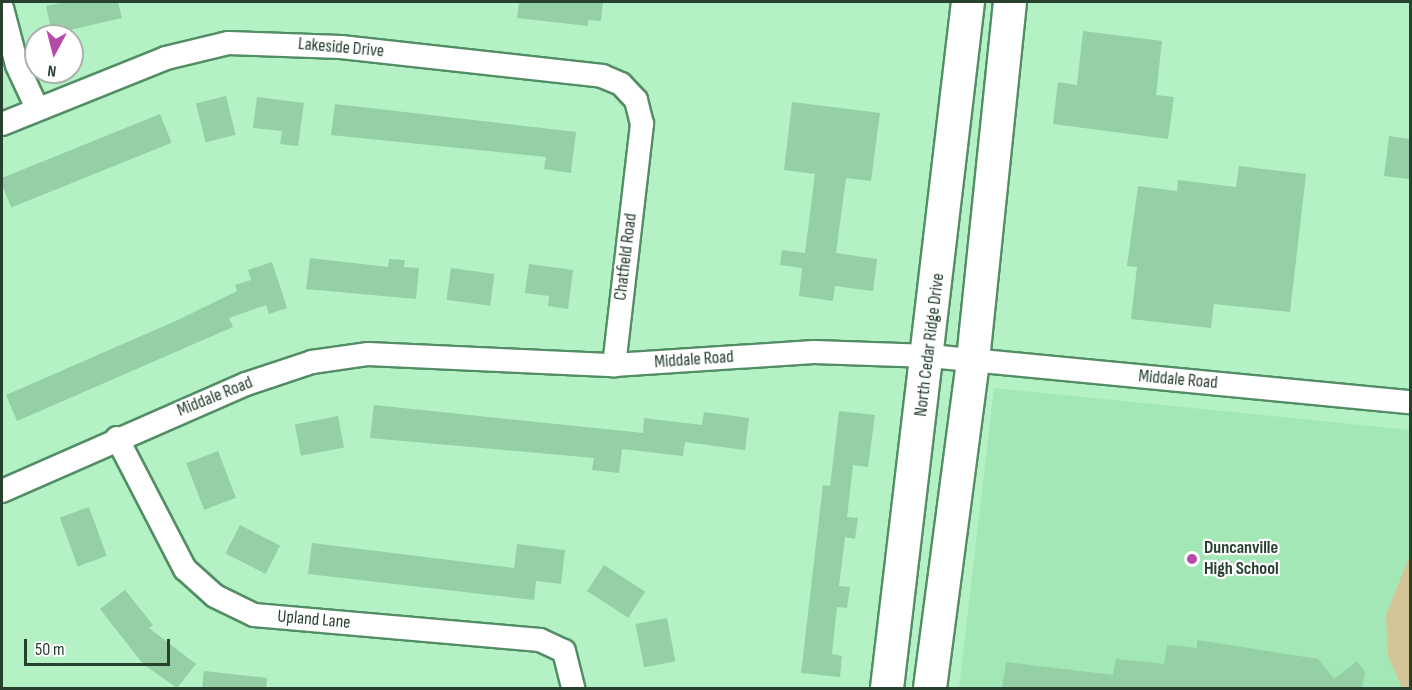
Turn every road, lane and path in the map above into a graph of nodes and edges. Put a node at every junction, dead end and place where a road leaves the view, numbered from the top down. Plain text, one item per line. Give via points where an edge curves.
1 (968, 2) edge
2 (1010, 2) edge
3 (2, 8) edge
4 (38, 108) junction
5 (2, 124) edge
6 (639, 148) joint
7 (930, 356) junction
8 (973, 360) junction
9 (614, 365) junction
10 (1410, 402) edge
11 (117, 438) junction
12 (2, 491) edge
13 (573, 688) edge
14 (887, 688) edge
15 (930, 688) edge

1 - 7 main road, North Cedar Ridge Drive
2 - 8 main road
3 - 4 street via 17,65
4 - 5 street, Lakeside Drive
4 - 6 street, Lakeside Drive via 166,58 228,43 289,43 603,76 621,84 636,100 642,124
6 - 9 street, Chatfield Road
7 - 8 street, Middale Road
7 - 9 street, Middale Road via 814,352
7 - 14 main road, North Cedar Ridge Drive
8 - 10 street, Middale Road
8 - 15 main road
9 - 11 street, Middale Road via 417,353 334,359 246,384
11 - 12 street, Middale Road
11 - 13 street, Upland Lane via 185,569 215,596 254,615 540,640 564,651

